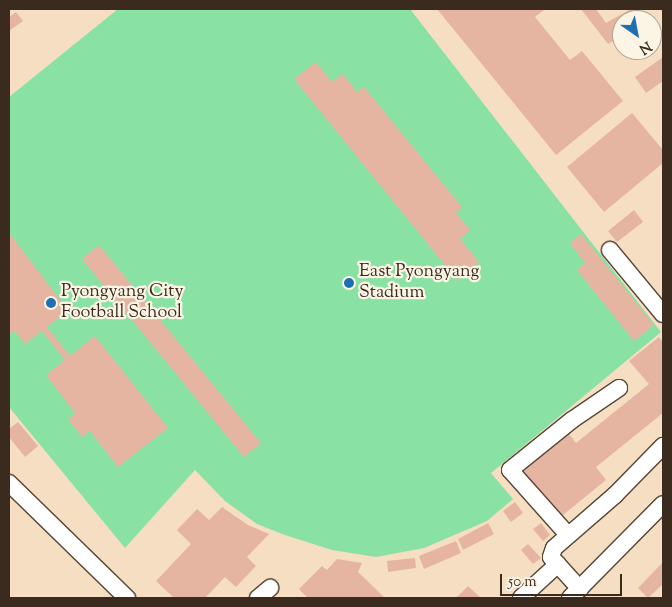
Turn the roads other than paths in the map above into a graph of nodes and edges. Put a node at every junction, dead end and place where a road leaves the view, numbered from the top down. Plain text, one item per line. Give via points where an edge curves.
1 (610, 250) dead end
2 (661, 304) edge
3 (619, 388) dead end
4 (663, 446) edge
5 (9, 483) edge
6 (663, 504) edge
7 (568, 535) junction
8 (558, 564) junction
9 (575, 593) edge
10 (127, 598) edge
11 (521, 598) edge

1 - 2 street
3 - 7 street via 572,420 510,470
4 - 7 street via 615,495
5 - 10 street
6 - 9 street
7 - 8 street via 554,548 552,557
8 - 9 street
8 - 11 street

